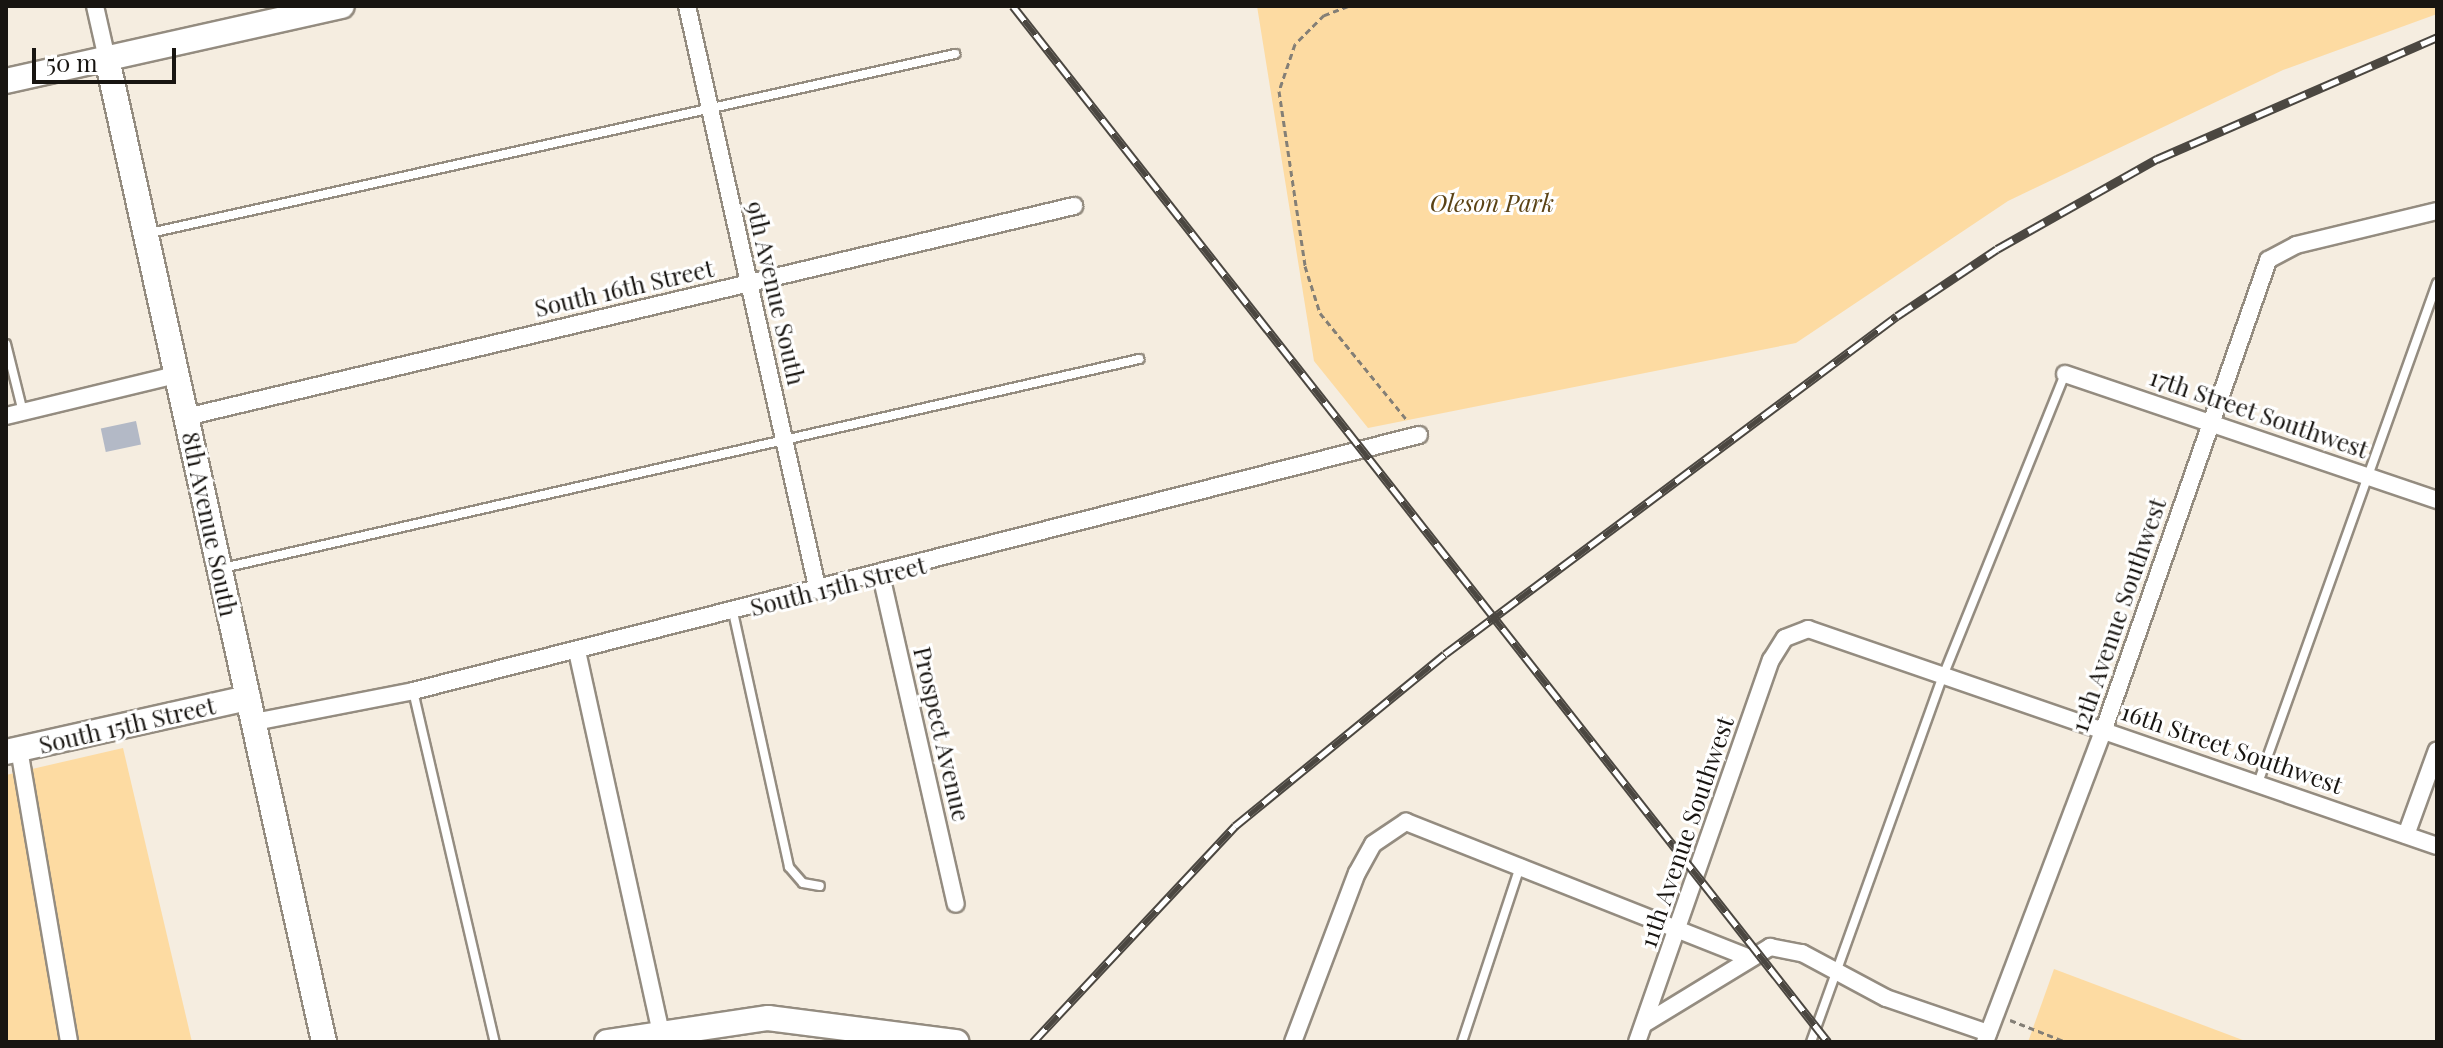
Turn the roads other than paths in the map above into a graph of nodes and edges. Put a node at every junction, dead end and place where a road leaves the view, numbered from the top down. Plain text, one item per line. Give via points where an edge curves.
1 (95, 6) edge
2 (342, 6) edge
3 (687, 6) edge
4 (289, 12) edge
5 (955, 54) dead end
6 (107, 59) junction
7 (6, 81) edge
8 (709, 104) junction
9 (1074, 206) dead end
10 (2437, 211) edge
11 (145, 234) junction
12 (749, 283) junction
13 (2437, 283) edge
14 (6, 344) edge
15 (1139, 359) dead end
16 (2065, 374) joint
17 (176, 375) junction
18 (14, 414) edge
19 (186, 417) junction
20 (2211, 420) junction
21 (1419, 435) road end
22 (783, 437) junction
23 (2368, 476) junction
24 (2437, 500) edge
25 (219, 568) junction
26 (881, 575) junction
27 (818, 591) junction
28 (733, 612) junction
29 (1785, 638) joint
30 (577, 651) junction
31 (1943, 676) junction
32 (413, 691) junction
33 (248, 698) junction
34 (254, 722) junction
35 (2104, 729) junction
36 (12, 750) edge
37 (2437, 750) edge
38 (2258, 783) junction
39 (2406, 835) junction
40 (2437, 846) edge
41 (1522, 864) junction
42 (820, 886) dead end
43 (956, 904) dead end
44 (1680, 928) junction
45 (1749, 958) junction
46 (1834, 973) junction
47 (1644, 1024) junction
48 (662, 1036) edge
49 (1988, 1039) edge
50 (69, 1042) edge
51 (324, 1042) edge
52 (495, 1042) edge
53 (607, 1042) edge
54 (956, 1042) edge
55 (1293, 1042) edge
56 (1462, 1042) edge
57 (1637, 1042) edge
58 (1811, 1042) edge

1 - 6 street, 8th Avenue South
2 - 4 street
3 - 8 street, 9th Avenue South
4 - 6 street
5 - 8 lane
6 - 7 street
6 - 11 street, 8th Avenue South
8 - 11 lane
8 - 12 street, 9th Avenue South
9 - 12 street, South 16th Street
10 - 20 street, 12th Avenue Southwest via 2325,237 2268,260
11 - 17 street, 8th Avenue South
12 - 19 street, South 16th Street
12 - 22 street, 9th Avenue South
13 - 23 lane
14 - 18 lane
15 - 22 lane
16 - 20 street, 17th Street Southwest
16 - 31 lane
17 - 18 street
17 - 19 street, 8th Avenue South
19 - 25 street, 8th Avenue South
20 - 23 street, 17th Street Southwest
20 - 35 street, 12th Avenue Southwest
21 - 26 street, South 15th Street
22 - 25 lane
22 - 27 street, 9th Avenue South
23 - 24 street, 17th Street Southwest
23 - 38 lane
25 - 33 street, 8th Avenue South
26 - 27 street, South 15th Street
26 - 43 street, Prospect Avenue
27 - 28 street, South 15th Street
28 - 30 street, South 15th Street
28 - 42 lane via 789,867 803,883
29 - 31 street, 16th Street Southwest via 1808,629
29 - 44 street, 11th Avenue Southwest
30 - 32 street, South 15th Street
30 - 48 street
31 - 35 street, 16th Street Southwest
31 - 46 lane
32 - 34 street, South 15th Street
32 - 52 lane
33 - 34 street, 8th Avenue South
33 - 36 street, South 15th Street
34 - 51 street, 8th Avenue South
35 - 38 street, 16th Street Southwest
35 - 49 street, 12th Avenue Southwest
36 - 50 street
37 - 39 street
38 - 39 street, 16th Street Southwest
39 - 40 street, 16th Street Southwest
41 - 44 street
41 - 55 street via 1406,822 1373,844
41 - 56 lane
44 - 45 street
44 - 47 street, 11th Avenue Southwest
45 - 46 street via 1770,947 1792,951
45 - 47 street
46 - 49 street
46 - 58 lane
47 - 57 street, 11th Avenue Southwest
48 - 53 street
48 - 54 street via 768,1018

